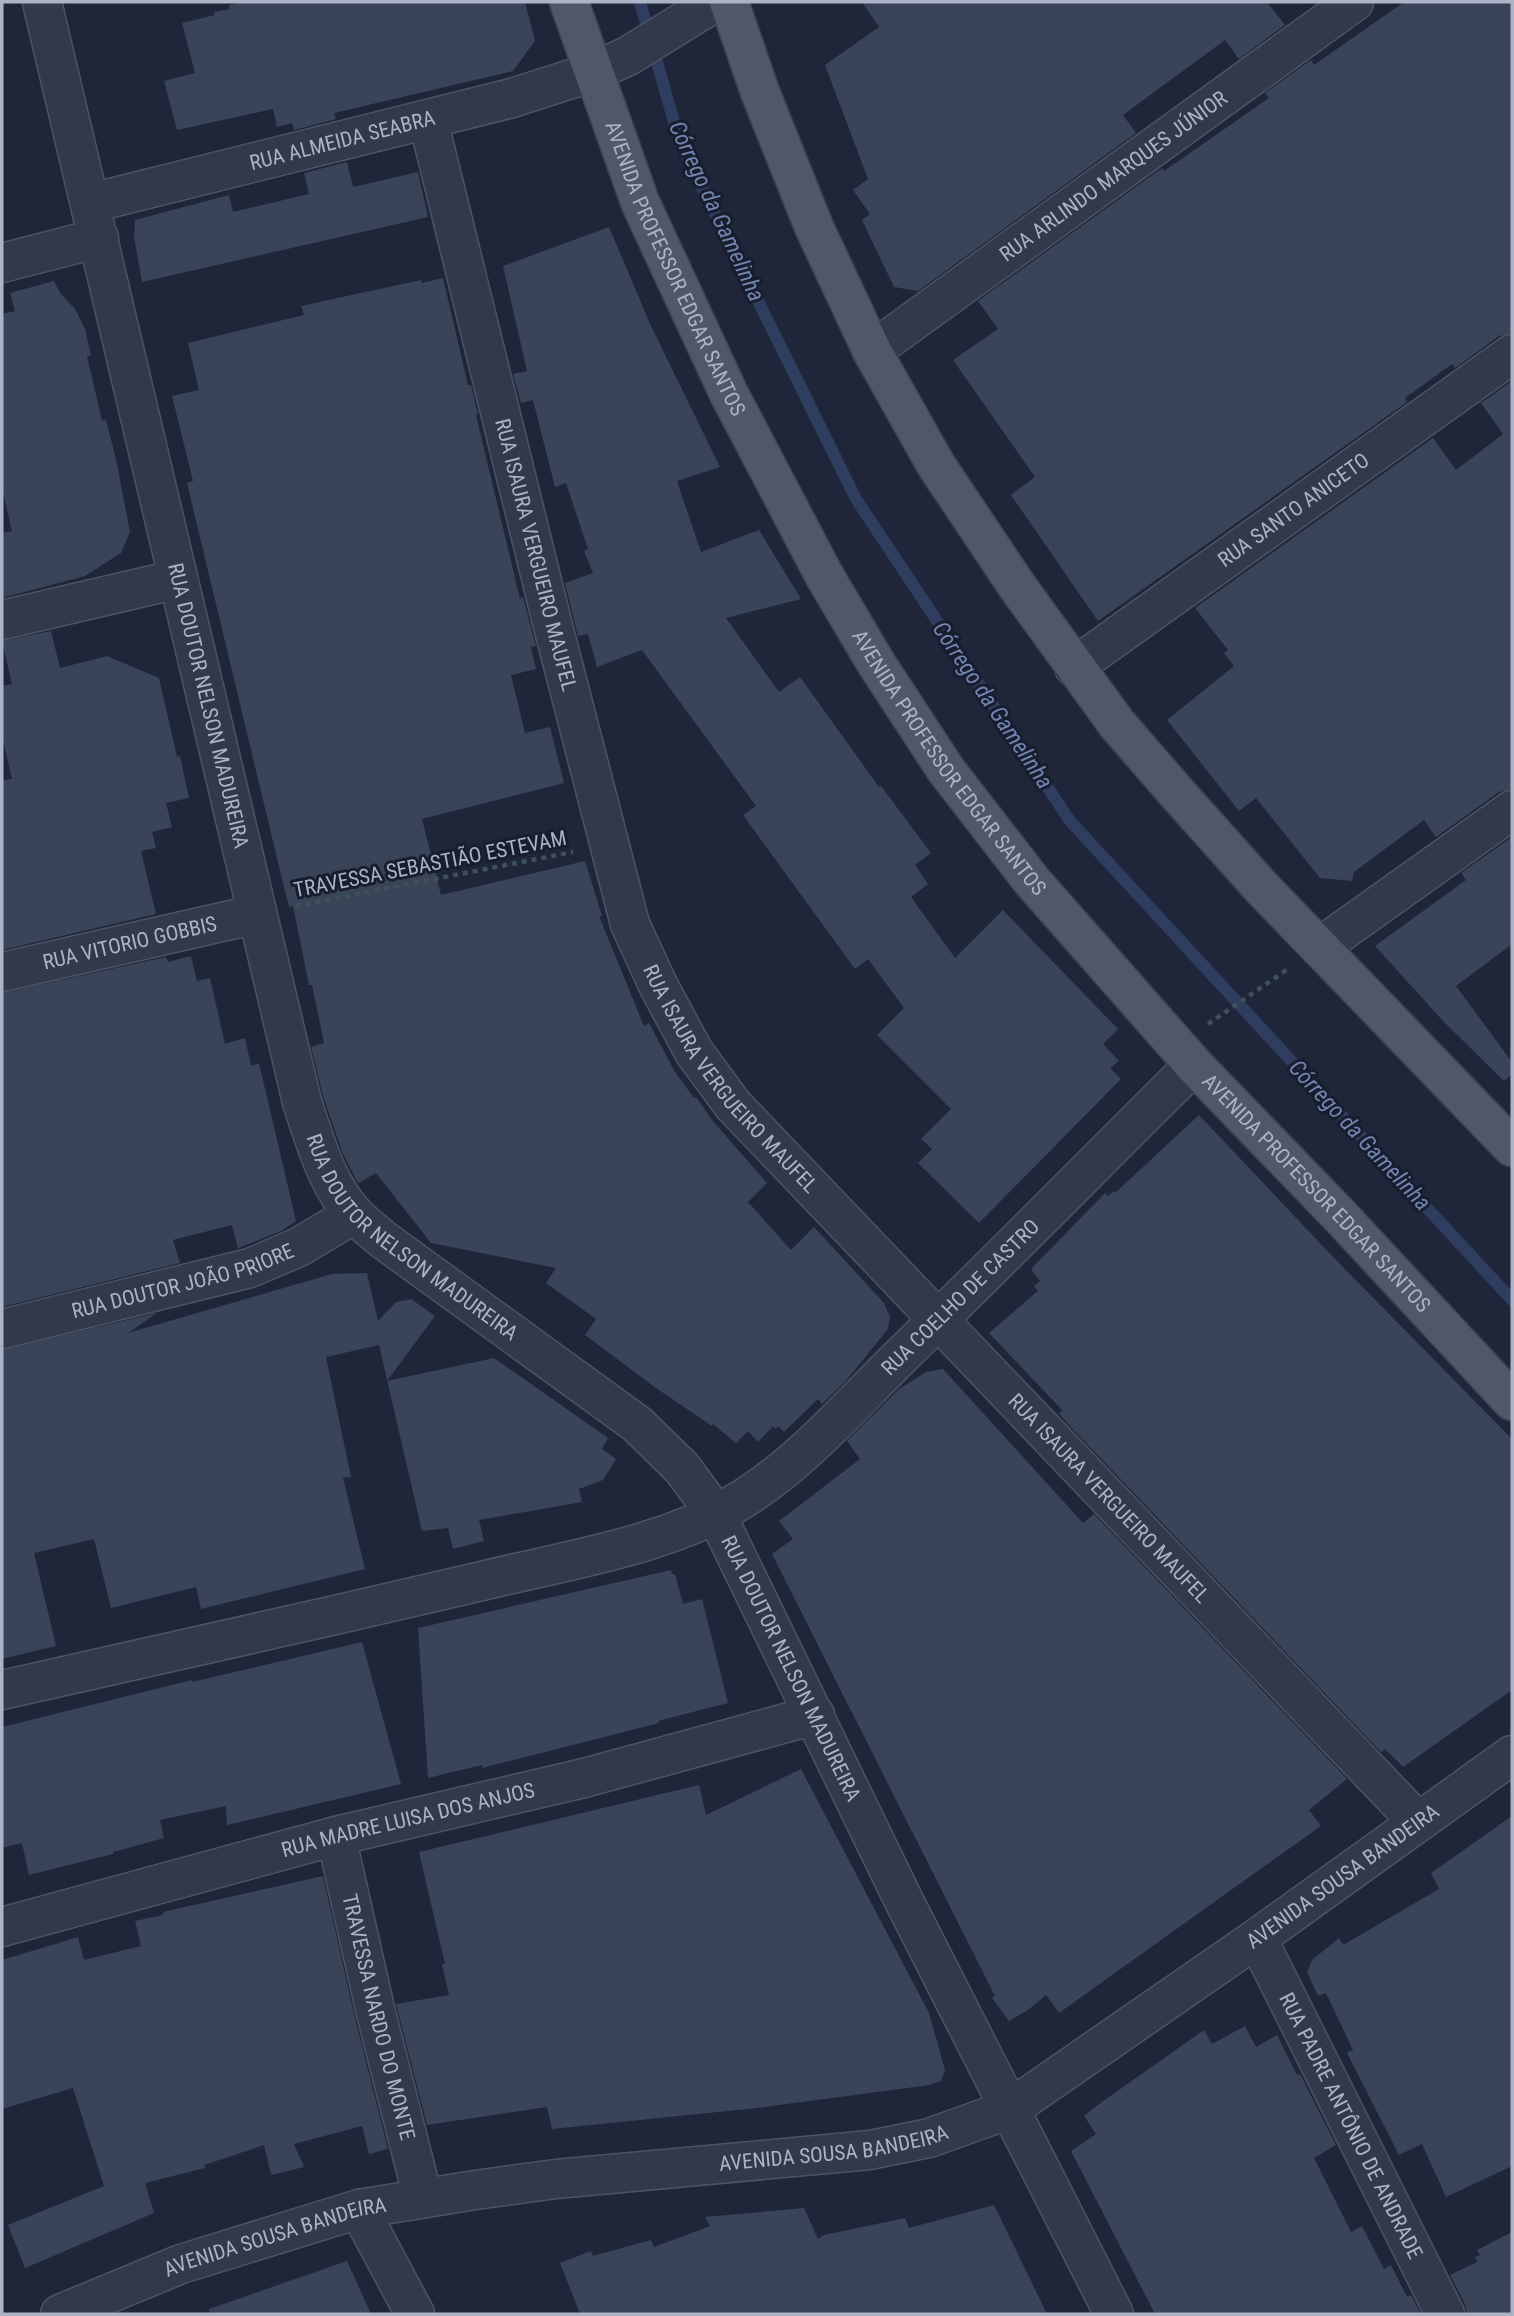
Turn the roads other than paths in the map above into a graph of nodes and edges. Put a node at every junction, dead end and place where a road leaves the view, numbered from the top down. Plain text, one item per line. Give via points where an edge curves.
1 (42, 2) edge
2 (569, 2) edge
3 (1354, 2) edge
4 (714, 6) edge
5 (593, 72) junction
6 (428, 120) junction
7 (95, 220) junction
8 (2, 263) edge
9 (872, 351) junction
10 (1512, 354) edge
11 (177, 579) junction
12 (2, 620) edge
13 (1074, 667) junction
14 (1512, 810) edge
15 (257, 914) junction
16 (1320, 947) junction
17 (2, 972) edge
18 (1194, 1065) junction
19 (1512, 1147) edge
20 (354, 1214) junction
21 (938, 1320) junction
22 (2, 1329) edge
23 (1512, 1401) edge
24 (716, 1514) junction
25 (2, 1690) edge
26 (815, 1715) junction
27 (1512, 1755) edge
28 (1418, 1822) junction
29 (335, 1836) junction
30 (2, 1927) edge
31 (1258, 1938) junction
32 (1010, 2109) junction
33 (423, 2198) junction
34 (359, 2209) junction
35 (60, 2314) edge
36 (415, 2314) edge
37 (1114, 2314) edge
38 (1445, 2314) edge

1 - 7 street, RUA DOUTOR NELSON MADUREIRA
2 - 5 main road, AVENIDA PROFESSOR EDGAR SANTOS
3 - 9 street, RUA ARLINDO MARQUES JÚNIOR
4 - 5 street, RUA ALMEIDA SEABRA
4 - 9 main road via 760,92 814,227
5 - 6 street, RUA ALMEIDA SEABRA
5 - 18 main road, AVENIDA PROFESSOR EDGAR SANTOS via 640,202 729,394 876,663 946,771 1032,881
6 - 7 street, RUA ALMEIDA SEABRA
6 - 21 street, RUA ISAURA VERGUEIRO MAUFEL via 630,924 694,1052 733,1104
7 - 8 street, RUA ALMEIDA SEABRA
7 - 11 street, RUA DOUTOR NELSON MADUREIRA
9 - 13 main road via 936,465
10 - 13 street, RUA SANTO ANICETO
11 - 12 street
11 - 15 street, RUA DOUTOR NELSON MADUREIRA
13 - 16 main road via 1167,782
14 - 16 street
15 - 17 street, RUA VITORIO GOBBIS
15 - 20 street, RUA DOUTOR NELSON MADUREIRA via 318,1152
16 - 19 main road
18 - 21 street, RUA COELHO DE CASTRO
18 - 23 main road, AVENIDA PROFESSOR EDGAR SANTOS
20 - 22 street, RUA DOUTOR JOÃO PRIORE via 299,1247 250,1268
20 - 24 street, RUA DOUTOR NELSON MADUREIRA via 638,1424 682,1468
21 - 24 street, RUA COELHO DE CASTRO via 792,1462
21 - 28 street, RUA ISAURA VERGUEIRO MAUFEL
24 - 25 street via 616,1549
24 - 26 street, RUA DOUTOR NELSON MADUREIRA
26 - 29 street, RUA MADRE LUISA DOS ANJOS via 584,1778
26 - 32 street, RUA DOUTOR NELSON MADUREIRA
27 - 28 street, AVENIDA SOUSA BANDEIRA
28 - 31 street, AVENIDA SOUSA BANDEIRA
29 - 30 street, RUA MADRE LUISA DOS ANJOS
29 - 33 street, TRAVESSA NARDO DO MONTE
31 - 32 street, AVENIDA SOUSA BANDEIRA
31 - 38 street, RUA PADRE ANTÔNIO DE ANDRADE
32 - 33 street, AVENIDA SOUSA BANDEIRA via 929,2138 870,2150 556,2179
32 - 37 street, RUA DOUTOR NELSON MADUREIRA
33 - 34 street, AVENIDA SOUSA BANDEIRA
34 - 35 street, AVENIDA SOUSA BANDEIRA via 181,2263
34 - 36 street

